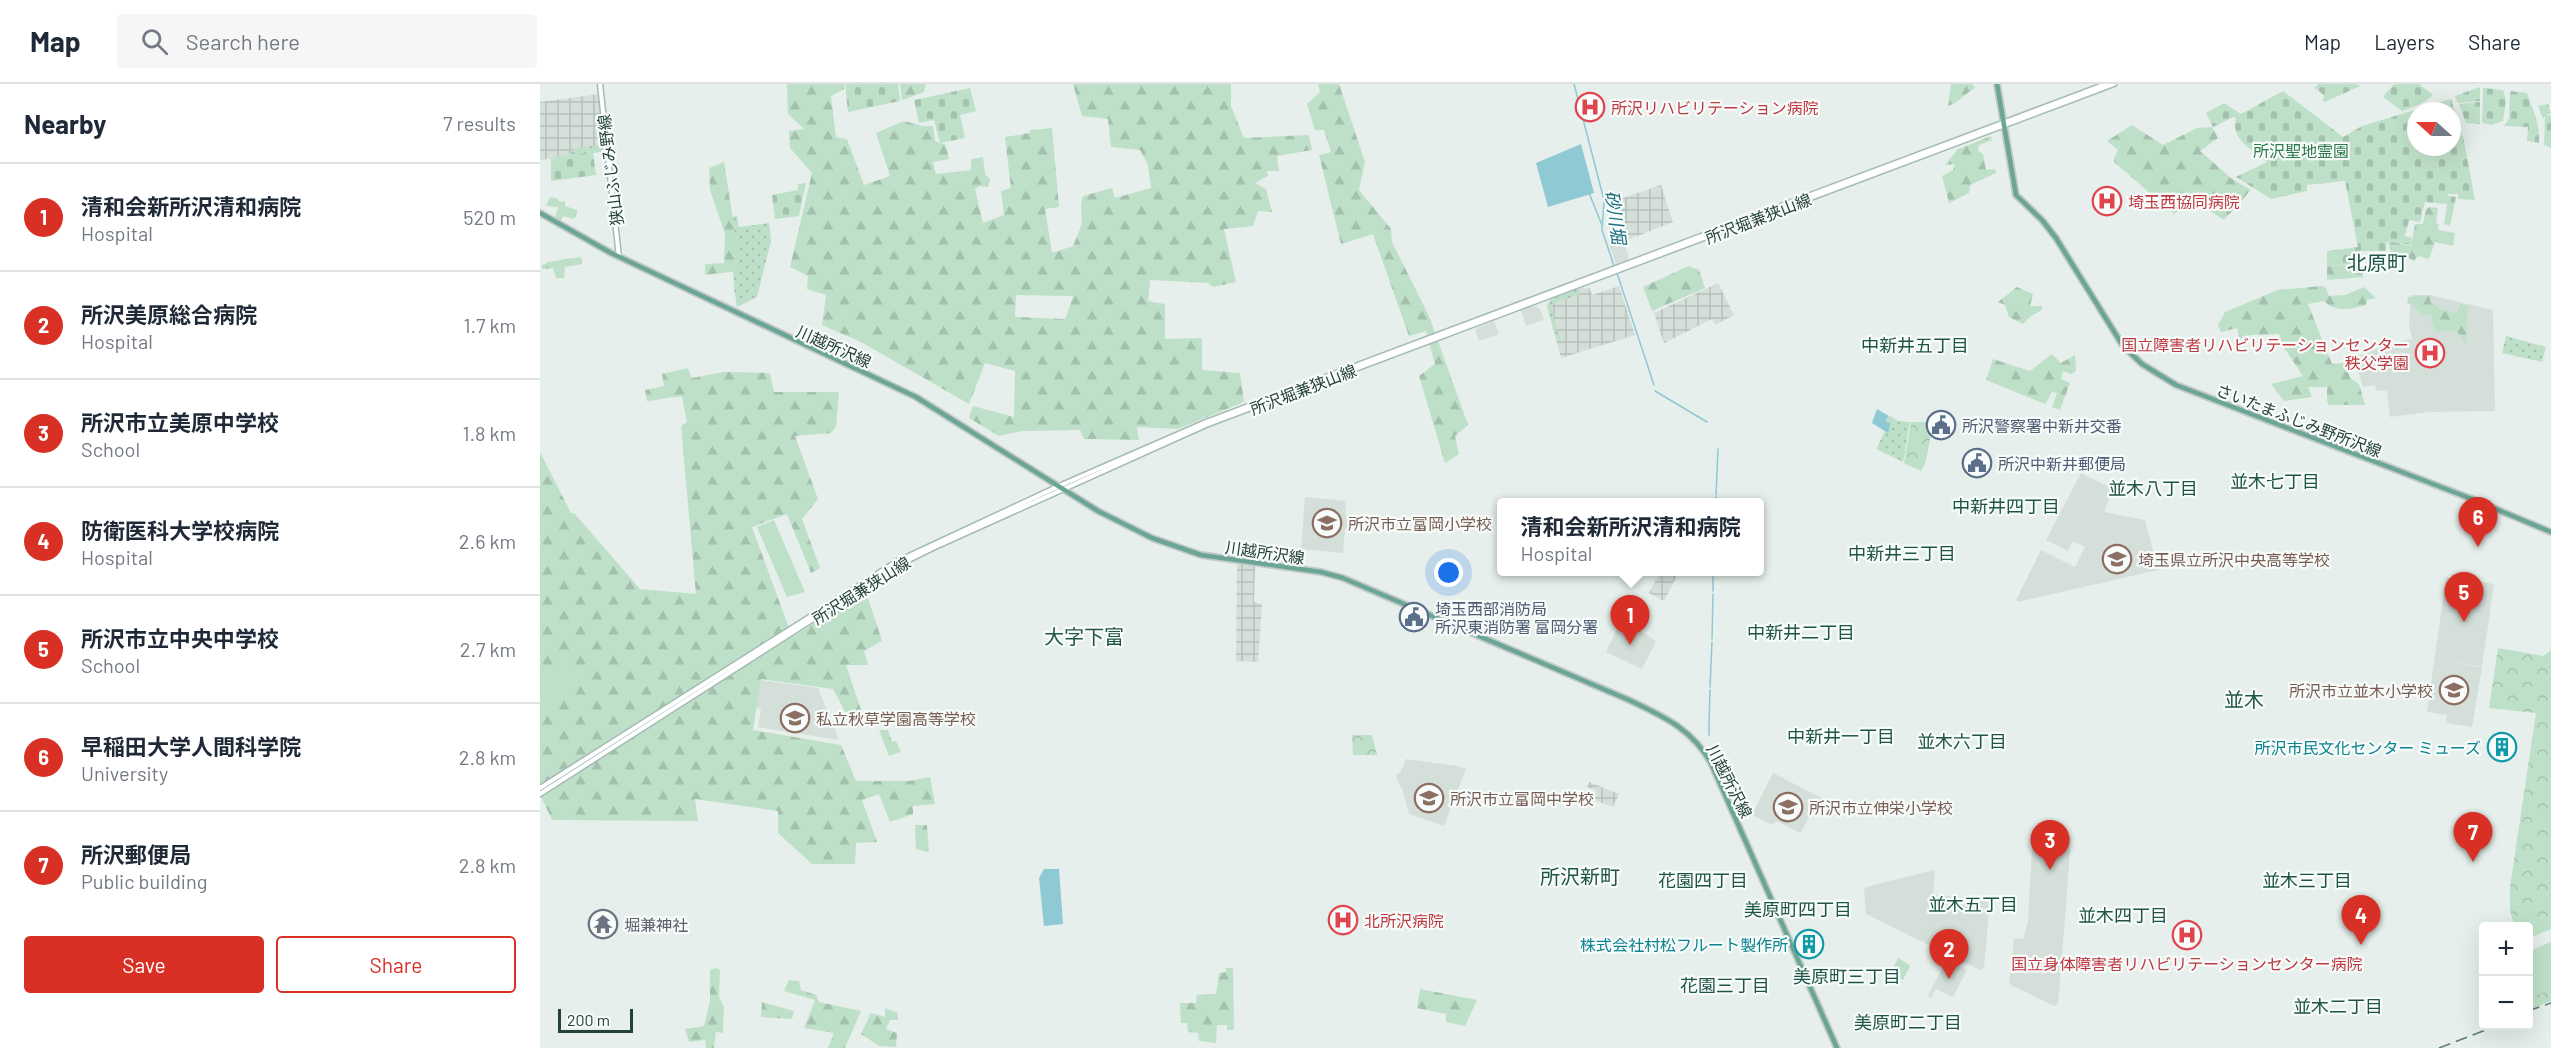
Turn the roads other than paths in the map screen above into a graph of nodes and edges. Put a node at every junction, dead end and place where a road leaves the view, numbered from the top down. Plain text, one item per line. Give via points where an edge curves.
1 (600, 84) edge
2 (1997, 84) edge
3 (2106, 84) edge
4 (2114, 84) edge
5 (2003, 124) junction
6 (540, 213) edge
7 (619, 257) junction
8 (1062, 488) junction
9 (2551, 532) edge
10 (540, 788) edge
11 (540, 794) edge
12 (1837, 1048) edge

1 - 7 main road, 狭山ふじみ野線
2 - 5 main road, さいたまふじみ野所沢線
3 - 5 main road, 所沢堀兼狭山線
4 - 5 main road, 所沢堀兼狭山線
5 - 8 main road, 所沢堀兼狭山線 via 1206,425
5 - 9 main road, さいたまふじみ野所沢線 via 2015,194 2051,232 2115,336 2142,364 2176,385
6 - 7 main road, 川越所沢線
7 - 8 main road, 川越所沢線 via 908,393
8 - 10 main road, 所沢堀兼狭山線 via 896,562
8 - 11 main road, 所沢堀兼狭山線 via 896,566
8 - 12 main road, 川越所沢線 via 1124,525 1179,549 1342,578 1629,700 1678,725 1697,741 1712,763

